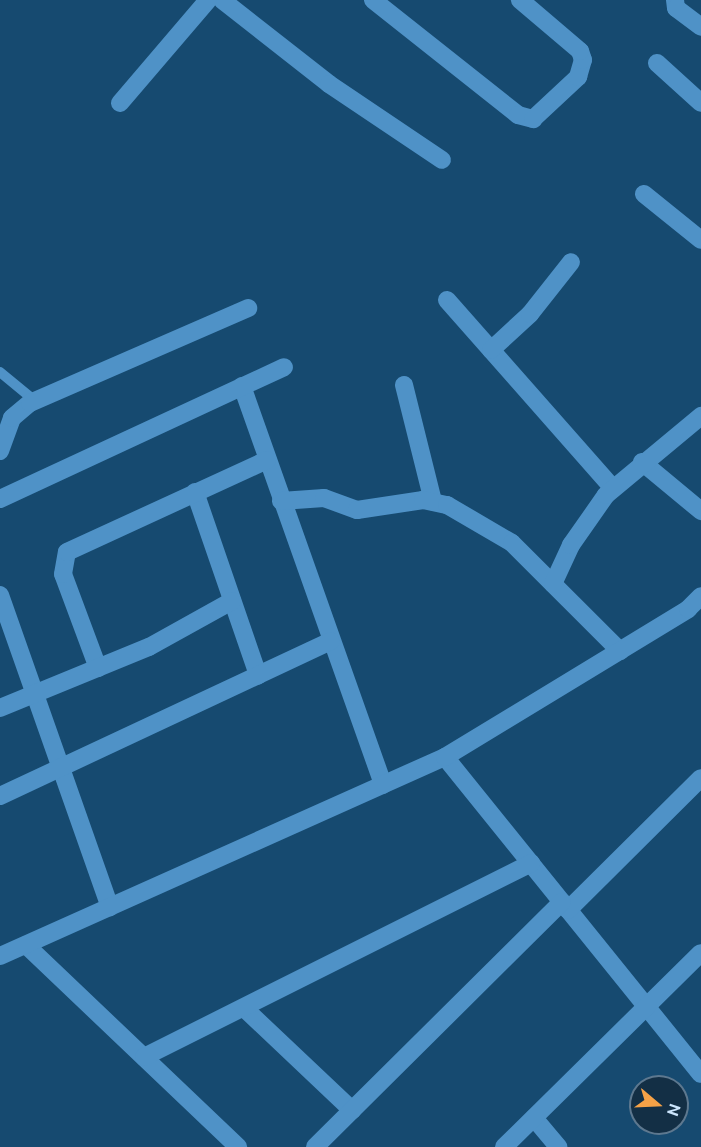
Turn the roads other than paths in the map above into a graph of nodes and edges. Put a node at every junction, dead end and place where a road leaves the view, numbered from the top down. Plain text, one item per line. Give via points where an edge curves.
1 (208, 0) edge
2 (222, 0) edge
3 (373, 0) edge
4 (520, 0) edge
5 (675, 0) edge
6 (701, 27) edge
7 (657, 63) dead end
8 (120, 103) dead end
9 (701, 103) edge
10 (442, 160) dead end
11 (644, 194) dead end
12 (701, 240) edge
13 (571, 262) dead end
14 (447, 300) dead end
15 (249, 308) dead end
16 (491, 350) junction
17 (284, 367) dead end
18 (0, 372) edge
19 (404, 385) dead end
20 (242, 386) junction
21 (34, 401) junction
22 (701, 416) edge
23 (0, 451) edge
24 (267, 460) junction
25 (642, 462) junction
26 (613, 488) junction
27 (195, 492) junction
28 (0, 499) edge
29 (281, 501) junction
30 (433, 501) junction
31 (701, 511) edge
32 (553, 584) junction
33 (0, 595) edge
34 (701, 596) edge
35 (232, 601) junction
36 (331, 640) junction
37 (620, 651) junction
38 (98, 668) junction
39 (258, 675) junction
40 (35, 694) junction
41 (0, 708) edge
42 (445, 758) junction
43 (62, 770) junction
44 (701, 778) edge
45 (383, 785) junction
46 (0, 796) edge
47 (531, 863) junction
48 (565, 906) junction
49 (110, 907) junction
50 (26, 945) junction
51 (701, 953) edge
52 (0, 956) edge
53 (244, 1008) junction
54 (647, 1008) junction
55 (144, 1057) junction
56 (701, 1074) edge
57 (352, 1110) junction
58 (534, 1118) junction
59 (238, 1147) edge
60 (315, 1147) edge
61 (504, 1147) edge
62 (558, 1147) edge

1 - 8 street
2 - 10 street via 329,84
3 - 4 street via 519,115 533,119 578,77 583,60
5 - 6 street via 676,8
7 - 9 street
11 - 12 street
13 - 16 street via 530,314
14 - 16 street
15 - 21 street
16 - 26 street
17 - 20 street
18 - 21 lane
19 - 30 street
20 - 24 street
20 - 28 street
21 - 23 street via 12,418
22 - 25 street
24 - 27 street
24 - 29 street
25 - 26 street
25 - 31 street
26 - 32 street via 571,545
27 - 35 street
27 - 38 street via 67,552 63,574
29 - 30 street via 324,498 357,510
29 - 36 street
30 - 32 street via 496,531
32 - 37 street
33 - 40 street
34 - 37 street
35 - 38 street via 171,636
35 - 39 street
36 - 39 street
36 - 45 street
37 - 42 street
38 - 40 street
39 - 43 street
40 - 41 street
40 - 43 street
42 - 45 street
42 - 47 street
43 - 46 street
43 - 49 street
44 - 48 street
45 - 49 street
47 - 48 street
47 - 53 street
48 - 54 street
48 - 57 street
49 - 50 street
50 - 52 street
50 - 55 street
51 - 54 street
53 - 55 street
53 - 57 street
54 - 56 street
54 - 58 street
55 - 59 street
57 - 60 street
58 - 61 street
58 - 62 street

